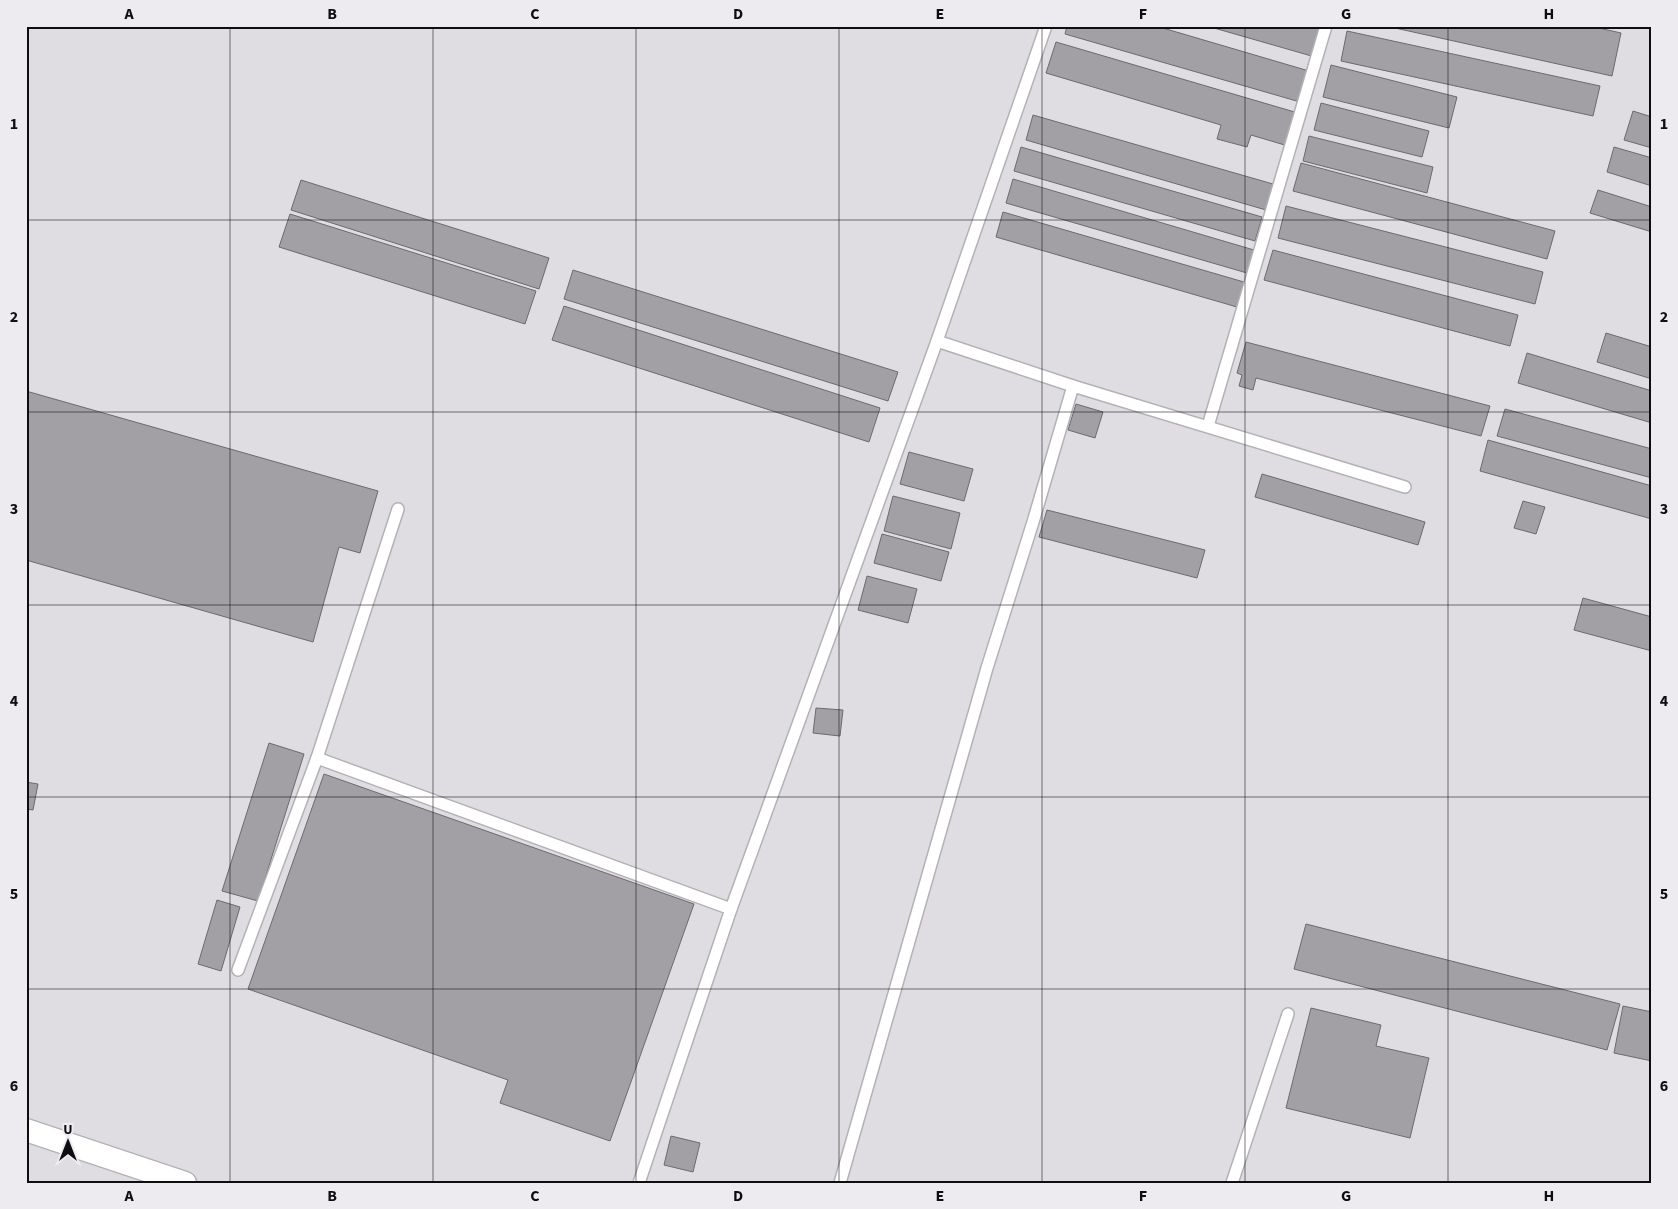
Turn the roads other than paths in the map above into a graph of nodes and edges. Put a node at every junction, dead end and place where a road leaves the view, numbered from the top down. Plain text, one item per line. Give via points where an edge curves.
1 (1046, 26) edge
2 (1326, 26) edge
3 (937, 341) junction
4 (1073, 386) junction
5 (1208, 426) junction
6 (1405, 487) dead end
7 (398, 509) dead end
8 (317, 758) junction
9 (731, 909) junction
10 (238, 970) dead end
11 (1288, 1014) dead end
12 (26, 1130) edge
13 (185, 1183) edge
14 (639, 1183) edge
15 (840, 1183) edge
16 (1232, 1183) edge

1 - 3 lane
2 - 5 lane
3 - 4 lane
3 - 9 lane
4 - 5 lane
4 - 15 lane via 987,668
5 - 6 lane
7 - 8 lane
8 - 9 lane
8 - 10 lane
9 - 14 lane
11 - 16 lane
12 - 13 street

